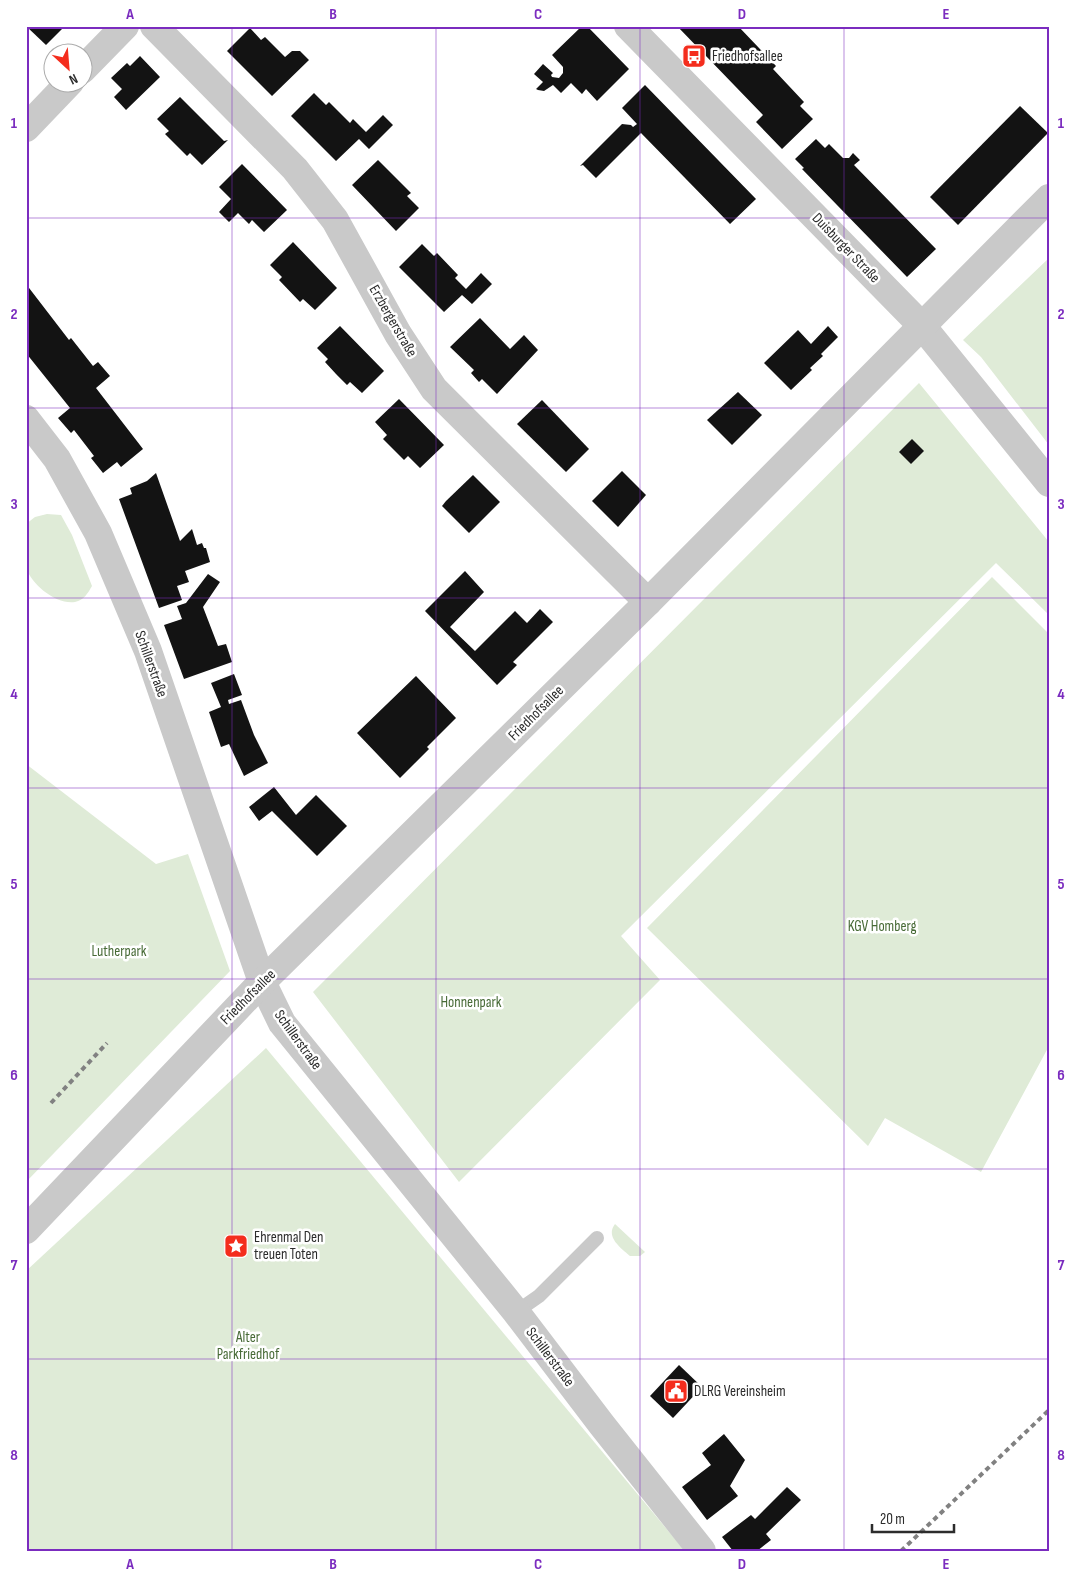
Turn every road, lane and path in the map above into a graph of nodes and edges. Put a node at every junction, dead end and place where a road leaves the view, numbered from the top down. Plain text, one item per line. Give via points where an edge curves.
1 (125, 26) edge
2 (154, 26) edge
3 (628, 26) edge
4 (92, 60) edge
5 (60, 92) edge
6 (26, 128) edge
7 (1049, 198) edge
8 (923, 326) junction
9 (26, 419) edge
10 (1049, 483) edge
11 (648, 602) junction
12 (262, 982) junction
13 (26, 1230) edge
14 (597, 1238) dead end
15 (516, 1312) junction
16 (702, 1551) edge

1 - 4 street
2 - 11 street, Erzbergerstraße via 295,169 335,220 398,334 434,389
3 - 8 street, Duisburger Straße
5 - 6 street
7 - 8 street, Friedhofsallee
8 - 10 street, Duisburger Straße
8 - 11 street, Friedhofsallee
9 - 12 street, Schillerstraße via 57,459 114,569 148,651
11 - 12 street, Friedhofsallee
12 - 13 street, Friedhofsallee
12 - 15 street, Schillerstraße via 282,1023
14 - 15 lane via 539,1296
15 - 16 street, Schillerstraße

